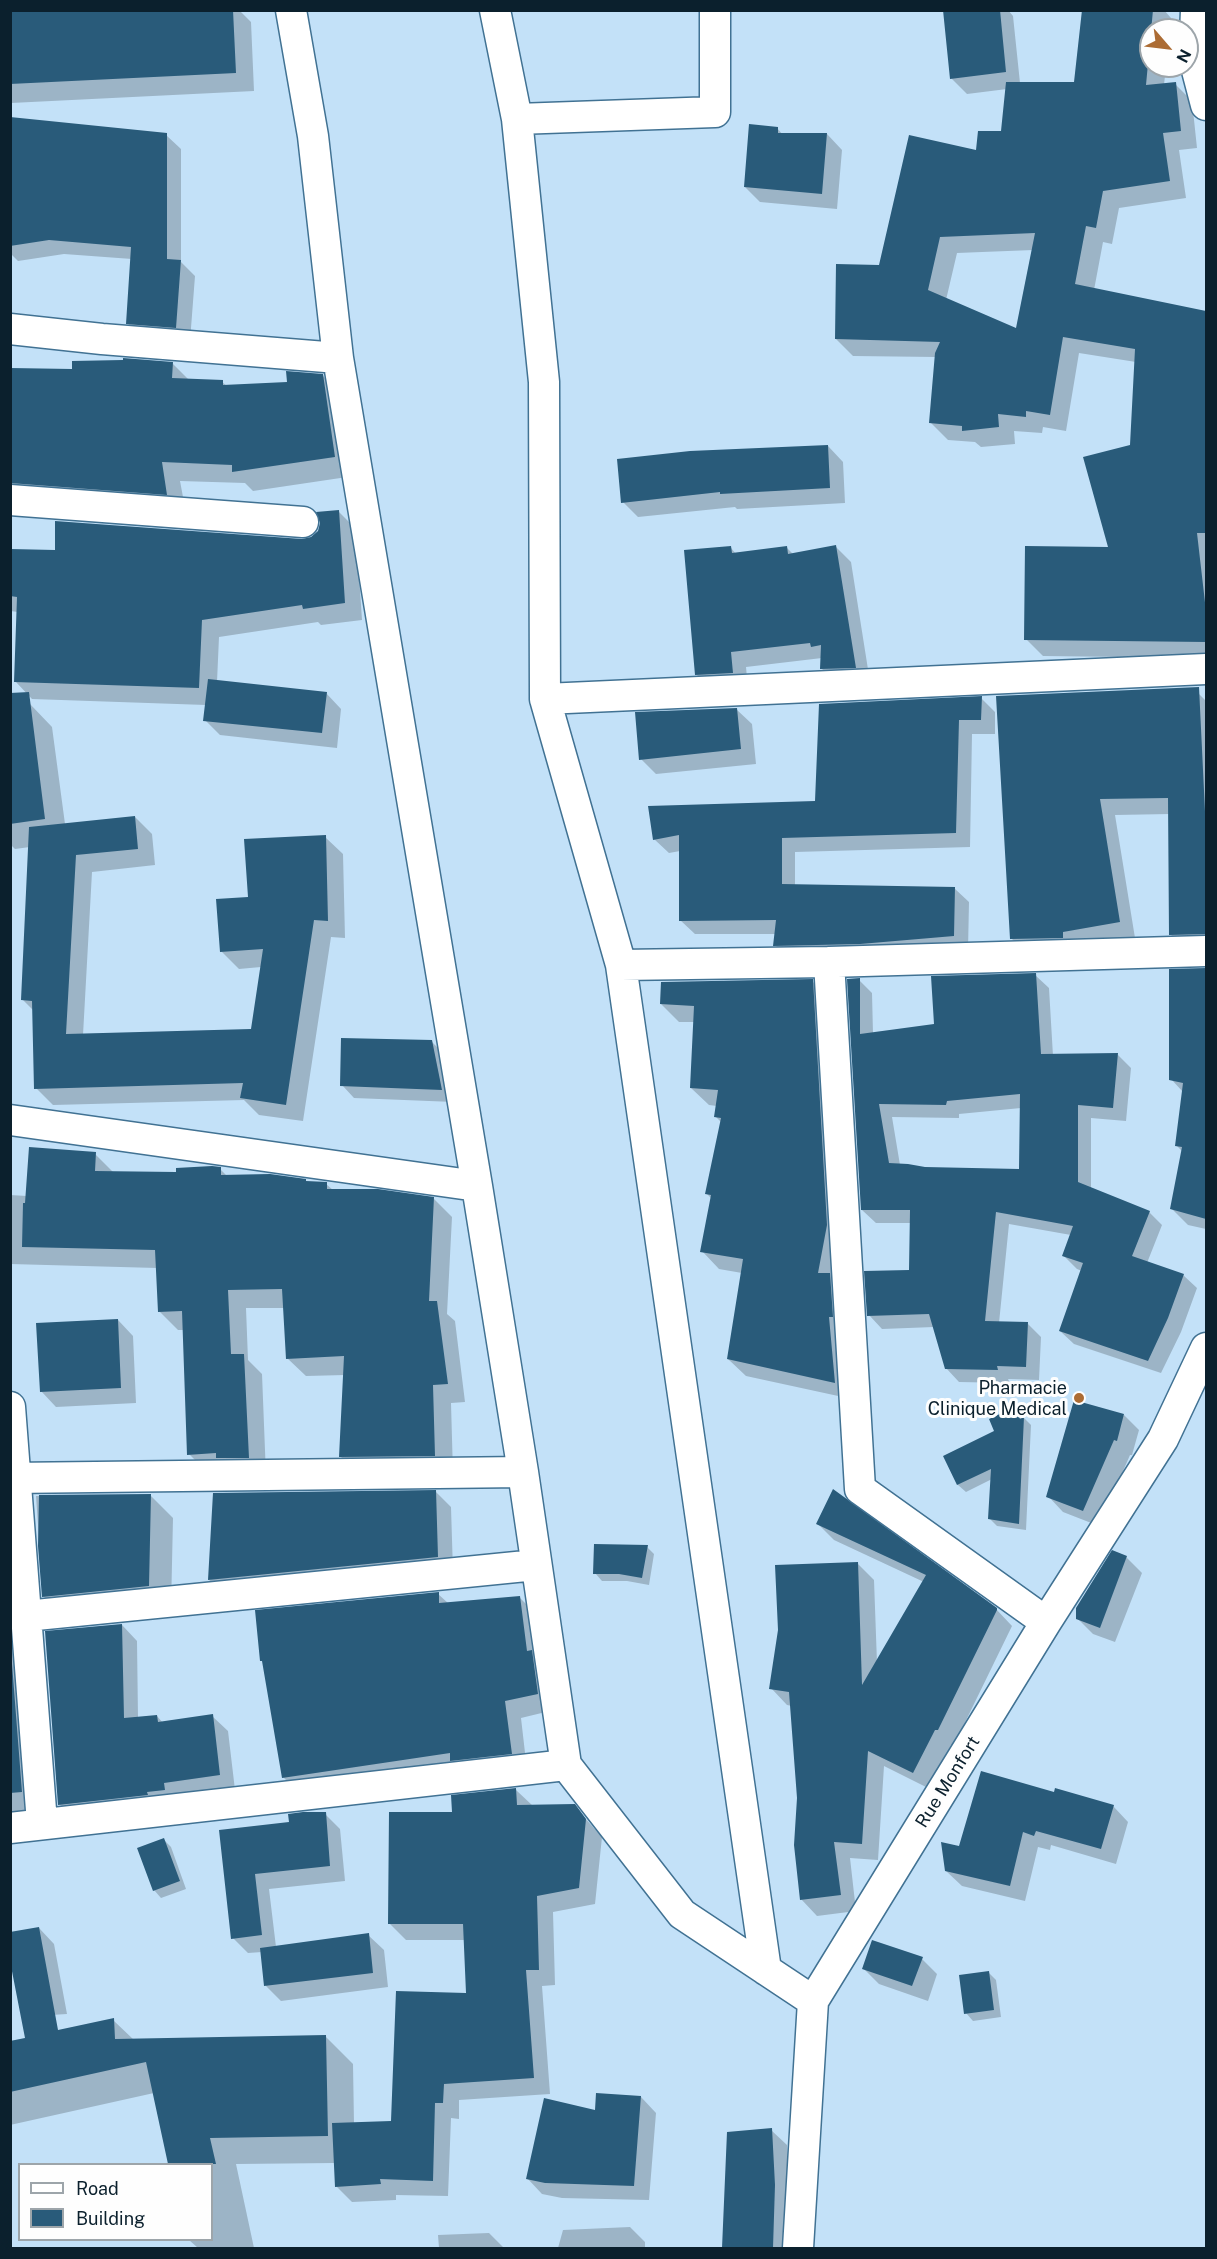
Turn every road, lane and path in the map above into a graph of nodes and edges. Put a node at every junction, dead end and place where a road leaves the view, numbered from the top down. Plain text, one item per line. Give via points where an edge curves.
1 (291, 10) edge
2 (495, 10) edge
3 (715, 10) edge
4 (1196, 10) edge
5 (1206, 105) edge
6 (517, 119) junction
7 (10, 328) edge
8 (338, 358) junction
9 (10, 500) edge
10 (303, 522) dead end
11 (1206, 669) edge
12 (545, 699) junction
13 (1206, 951) edge
14 (829, 962) junction
15 (621, 965) junction
16 (10, 1120) edge
17 (477, 1186) junction
18 (1206, 1348) edge
19 (10, 1407) edge
20 (523, 1472) junction
21 (13, 1478) edge
22 (536, 1565) junction
23 (26, 1616) junction
24 (1046, 1622) junction
25 (20, 1664) edge
26 (566, 1764) junction
27 (42, 1823) junction
28 (10, 1828) edge
29 (766, 1970) junction
30 (813, 2001) junction
31 (798, 2248) edge

1 - 8 street via 313,136
2 - 6 street
3 - 6 street via 715,112
4 - 5 street via 1194,59
6 - 12 street via 544,382
7 - 8 street
8 - 17 street
9 - 10 street
11 - 12 street
12 - 15 street
13 - 14 street
14 - 15 street
14 - 24 street via 860,1489
15 - 29 street
16 - 17 street
17 - 20 street
18 - 24 street, Rue Monfort via 1162,1439
19 - 21 street
20 - 21 street
20 - 22 street
21 - 23 street
22 - 23 street
22 - 26 street
23 - 25 street
24 - 30 street, Rue Monfort
25 - 27 street
26 - 27 street
26 - 29 street via 682,1914
27 - 28 street
29 - 30 street
30 - 31 street, Rue Monfort

